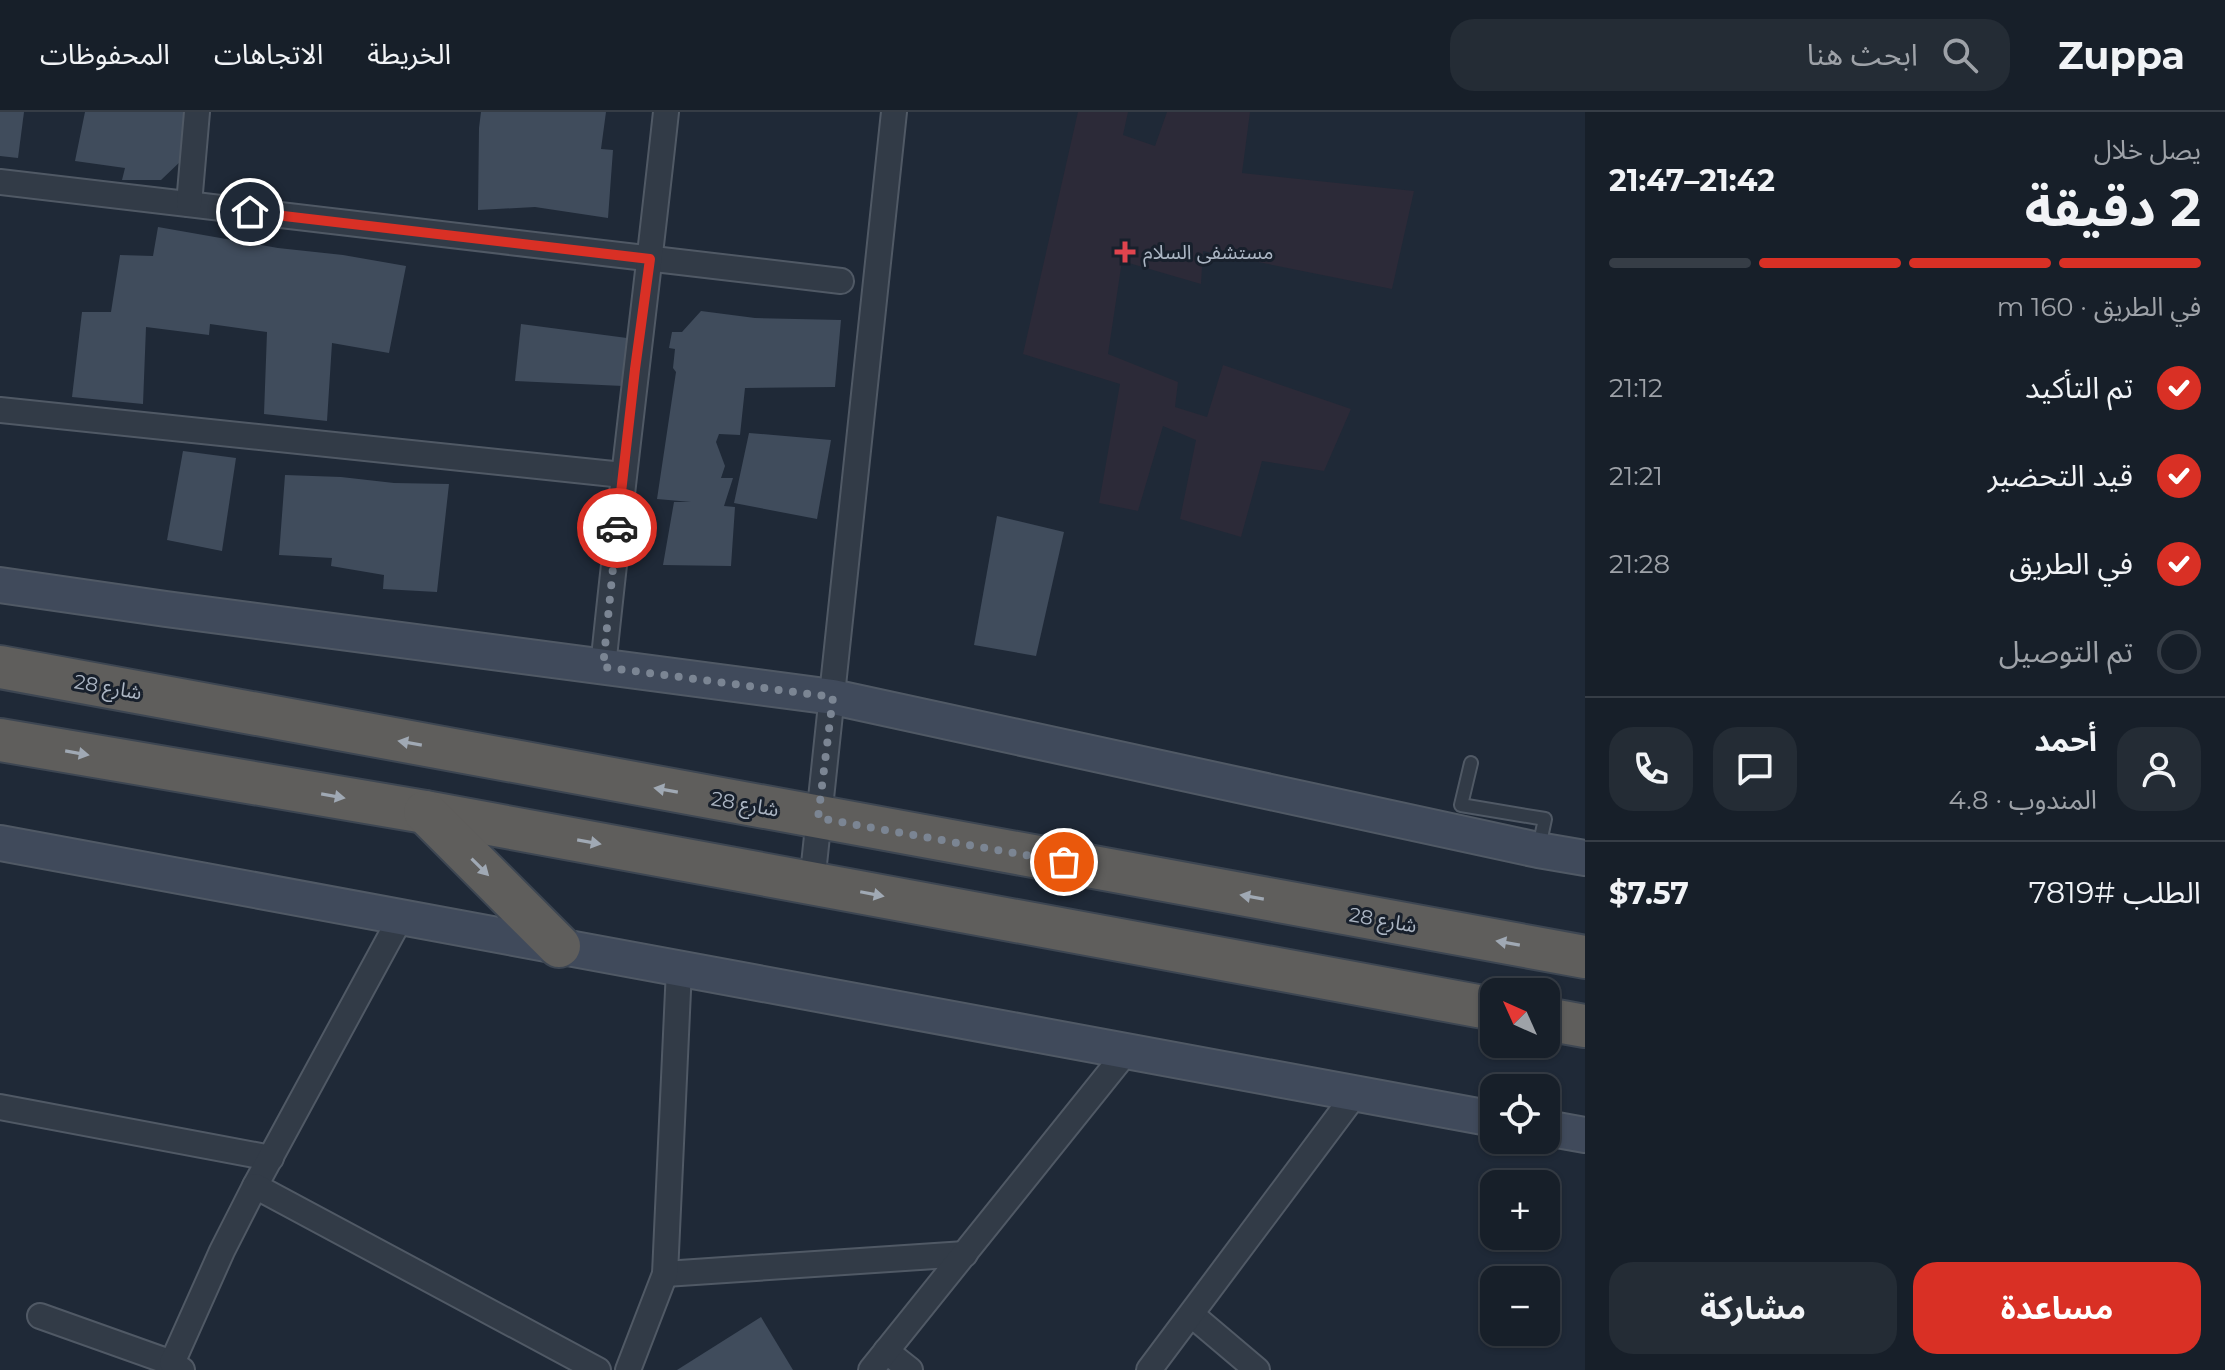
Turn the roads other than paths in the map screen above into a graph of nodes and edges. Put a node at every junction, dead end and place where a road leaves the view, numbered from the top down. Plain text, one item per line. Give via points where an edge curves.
1 (197, 112) edge
2 (666, 112) edge
3 (894, 112) edge
4 (0, 182) edge
5 (189, 204) junction
6 (650, 259) junction
7 (841, 281) dead end
8 (0, 410) edge
9 (623, 475) junction
10 (0, 585) edge
11 (0, 667) edge
12 (603, 667) junction
13 (833, 697) junction
14 (0, 740) edge
15 (1471, 763) dead end
16 (425, 812) junction
17 (818, 818) junction
18 (0, 843) edge
19 (1538, 850) junction
20 (1585, 858) edge
21 (812, 883) junction
22 (401, 917) junction
23 (559, 946) junction
24 (1585, 957) edge
25 (679, 969) junction
26 (1480, 1006) edge
27 (1560, 1022) edge
28 (1585, 1026) edge
29 (1127, 1051) junction
30 (1356, 1093) junction
31 (0, 1107) edge
32 (1480, 1116) edge
33 (1560, 1131) edge
34 (1585, 1135) edge
35 (271, 1158) junction
36 (255, 1186) junction
37 (965, 1254) junction
38 (665, 1274) junction
39 (1192, 1315) junction
40 (40, 1316) dead end
41 (886, 1351) junction
42 (177, 1367) edge
43 (598, 1370) edge
44 (628, 1370) edge
45 (871, 1370) edge
46 (910, 1370) edge
47 (1149, 1370) edge
48 (1257, 1370) edge

1 - 5 street
2 - 6 street
3 - 13 street
4 - 5 street
5 - 6 street
6 - 7 street
6 - 9 street
8 - 9 street
9 - 12 street
10 - 12 main road
17 -> 11 highway, شارع 28
12 - 13 main road
13 - 17 street
13 - 19 main road
14 -> 16 highway
15 - 19 lane via 1461,805 1545,819
16 -> 21 highway
16 -> 23 highway
17 - 21 street
24 -> 17 highway, شارع 28
18 - 22 main road
19 - 20 main road
21 -> 26 highway
22 - 23 main road
22 - 35 street
23 - 25 main road
25 - 29 main road
25 - 38 street
27 - 28 highway
29 - 30 main road
29 - 37 street
30 - 32 main road
30 - 39 street
31 - 35 street
33 - 34 main road
35 - 36 street
36 - 42 street via 222,1251
36 - 43 street
37 - 38 street
37 - 41 street
38 - 44 street
39 - 47 street
39 - 48 street
40 - 42 street
41 - 45 street
41 - 46 street

